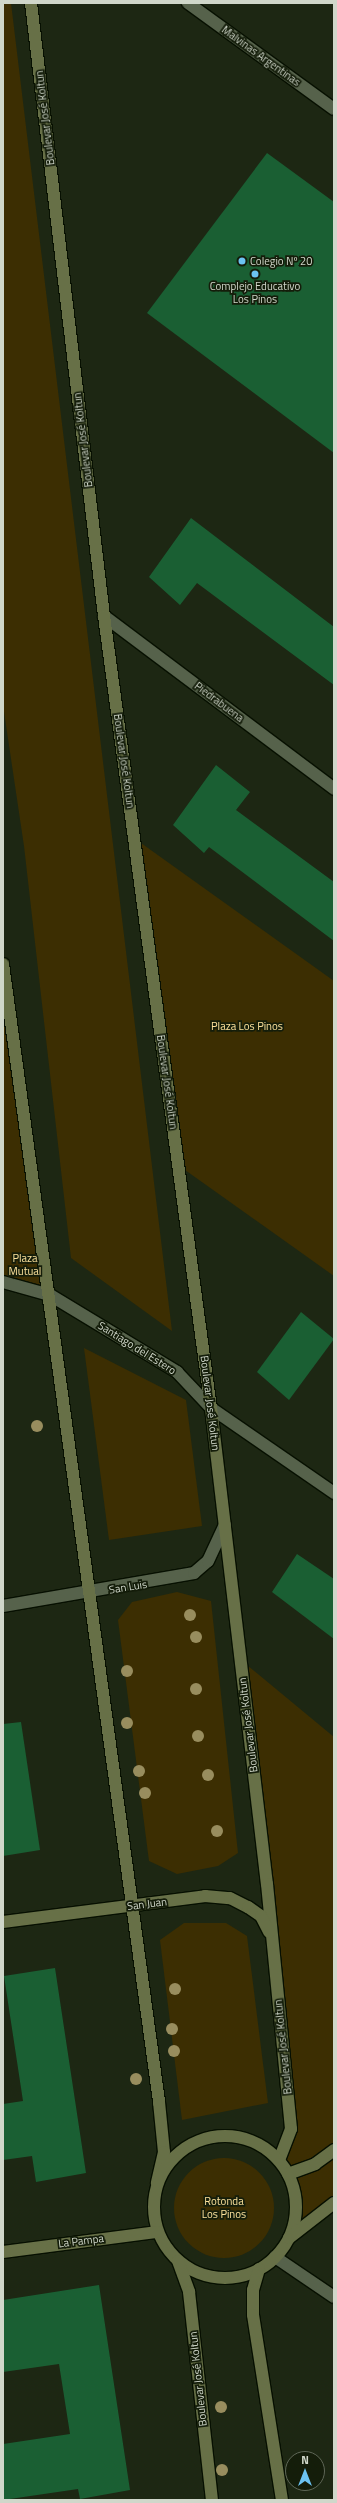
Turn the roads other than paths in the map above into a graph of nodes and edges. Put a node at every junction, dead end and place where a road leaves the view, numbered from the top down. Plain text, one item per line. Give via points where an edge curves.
1 (31, 3) edge
2 (188, 3) edge
3 (334, 108) edge
4 (104, 616) junction
5 (334, 788) edge
6 (3, 964) edge
7 (3, 1282) edge
8 (50, 1295) junction
9 (211, 1408) junction
10 (334, 1493) edge
11 (225, 1525) junction
12 (88, 1593) junction
13 (3, 1606) edge
14 (132, 1905) junction
15 (3, 1922) edge
16 (272, 1939) junction
17 (334, 2150) edge
18 (279, 2160) junction
19 (288, 2174) junction
20 (158, 2183) junction
21 (334, 2203) edge
22 (158, 2232) junction
23 (290, 2238) junction
24 (3, 2252) edge
25 (275, 2257) junction
26 (177, 2260) junction
27 (259, 2269) junction
28 (334, 2297) edge
29 (212, 2500) edge
30 (282, 2500) edge

1 - 4 street, Boulevar José Koltun
2 - 3 street, Malvinas Argentinas
4 - 5 street, Piedrabuena
4 - 9 street, Boulevar José Koltun
6 - 8 street
7 - 8 street, Santiago del Estero
8 - 9 street, Santiago del Estero via 177,1372
8 - 12 street
9 - 10 street, Santiago del Estero
9 - 11 street, Boulevar José Koltun
11 - 12 street, San Luis via 208,1561 194,1573
11 - 16 street, Boulevar José Koltun
12 - 13 street, San Luis
12 - 14 street
14 - 15 street, San Juan
14 - 16 street, San Juan via 205,1896 230,1898 261,1916
14 - 20 street via 164,2152
16 - 18 street, Boulevar José Koltun via 291,2128
17 - 19 street via 315,2164
18 - 19 street
18 - 20 street via 248,2140 230,2136 205,2138 184,2148 166,2166
19 - 23 street via 295,2199 295,2218
20 - 22 street via 154,2215
21 - 23 street
22 - 24 street, La Pampa
22 - 26 street
23 - 25 street
25 - 27 street
25 - 28 street
26 - 27 street via 200,2274 218,2277 238,2277
26 - 29 street, Boulevar José Koltun via 189,2292
27 - 30 street via 253,2290 253,2315

